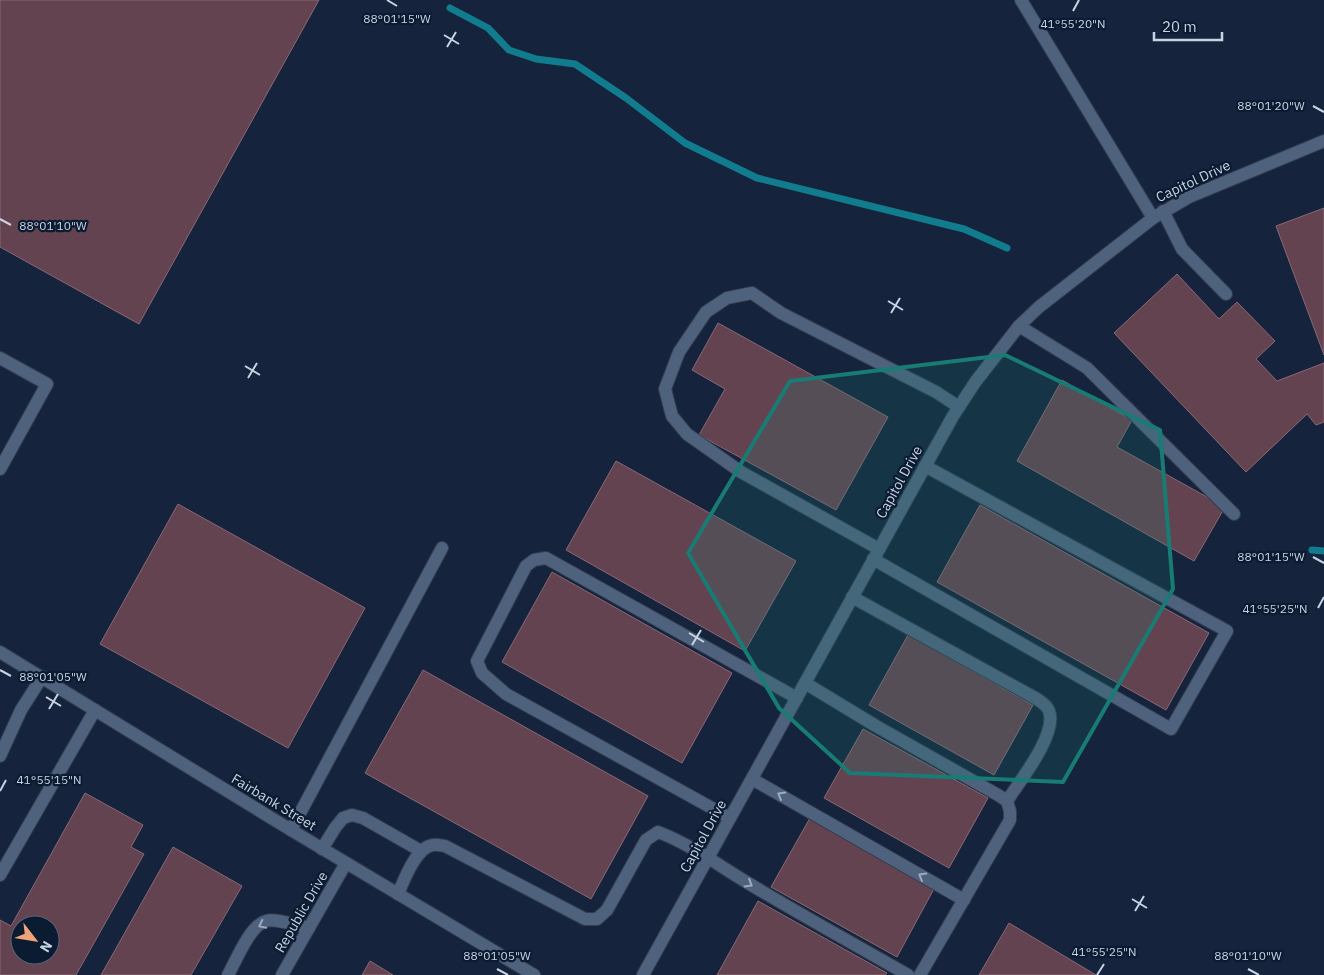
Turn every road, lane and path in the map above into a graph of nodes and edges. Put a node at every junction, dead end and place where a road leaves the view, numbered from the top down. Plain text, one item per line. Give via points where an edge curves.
1 (1021, 0) edge
2 (1324, 140) edge
3 (1158, 215) junction
4 (1226, 294) dead end
5 (1019, 326) junction
6 (0, 358) edge
7 (959, 407) junction
8 (925, 466) junction
9 (0, 469) edge
10 (1234, 514) dead end
11 (442, 548) dead end
12 (876, 554) junction
13 (852, 598) junction
14 (0, 652) edge
15 (42, 677) junction
16 (805, 683) junction
17 (797, 698) junction
18 (95, 710) junction
19 (0, 756) edge
20 (752, 779) junction
21 (1007, 801) junction
22 (730, 818) junction
23 (291, 830) junction
24 (322, 849) junction
25 (421, 851) junction
26 (708, 857) junction
27 (346, 863) junction
28 (0, 875) edge
29 (398, 894) junction
30 (964, 900) junction
31 (309, 928) junction
32 (228, 975) edge
33 (282, 975) edge
34 (534, 975) edge
35 (643, 975) edge
36 (908, 975) edge
37 (920, 975) edge

1 - 3 street
2 - 3 street, Capitol Drive via 1189,197
3 - 4 street via 1182,249
3 - 5 street, Capitol Drive via 1039,306
5 - 7 street, Capitol Drive
5 - 10 street via 1087,368
6 - 9 street via 47,384
7 - 8 street, Capitol Drive
7 - 12 street via 936,392 780,313 752,293 727,298 706,312 679,352 665,389 672,416 687,434 741,472
8 - 12 street, Capitol Drive
8 - 12 street via 1227,631 1172,729
11 - 23 street
12 - 13 street, Capitol Drive
13 - 16 street, Capitol Drive
13 - 21 street via 1046,706 1050,712 1046,736
14 - 15 street, Fairbank Street
15 - 18 street, Fairbank Street
15 - 19 street via 21,710
16 - 17 street, Capitol Drive
16 - 21 street
17 - 20 street, Capitol Drive
17 - 22 street via 546,558 534,560 526,566 477,661 482,673 506,694
18 - 23 street, Fairbank Street
18 - 28 street
20 - 22 street, Capitol Drive
30 -> 20 street
21 - 30 street via 1010,820
22 - 26 street, Capitol Drive
23 - 24 street, Fairbank Street
24 - 25 street via 343,818 352,815
24 - 27 street, Fairbank Street
25 - 26 street via 432,844 445,846 585,919 596,919 606,910 646,840 658,832
25 - 29 street
26 - 35 street, Capitol Drive
26 -> 36 street
27 - 29 street, Fairbank Street
27 - 31 street, Republic Drive
29 - 34 street, Fairbank Street
30 - 37 street
31 -> 32 street via 266,920 254,928
31 - 33 street, Republic Drive

